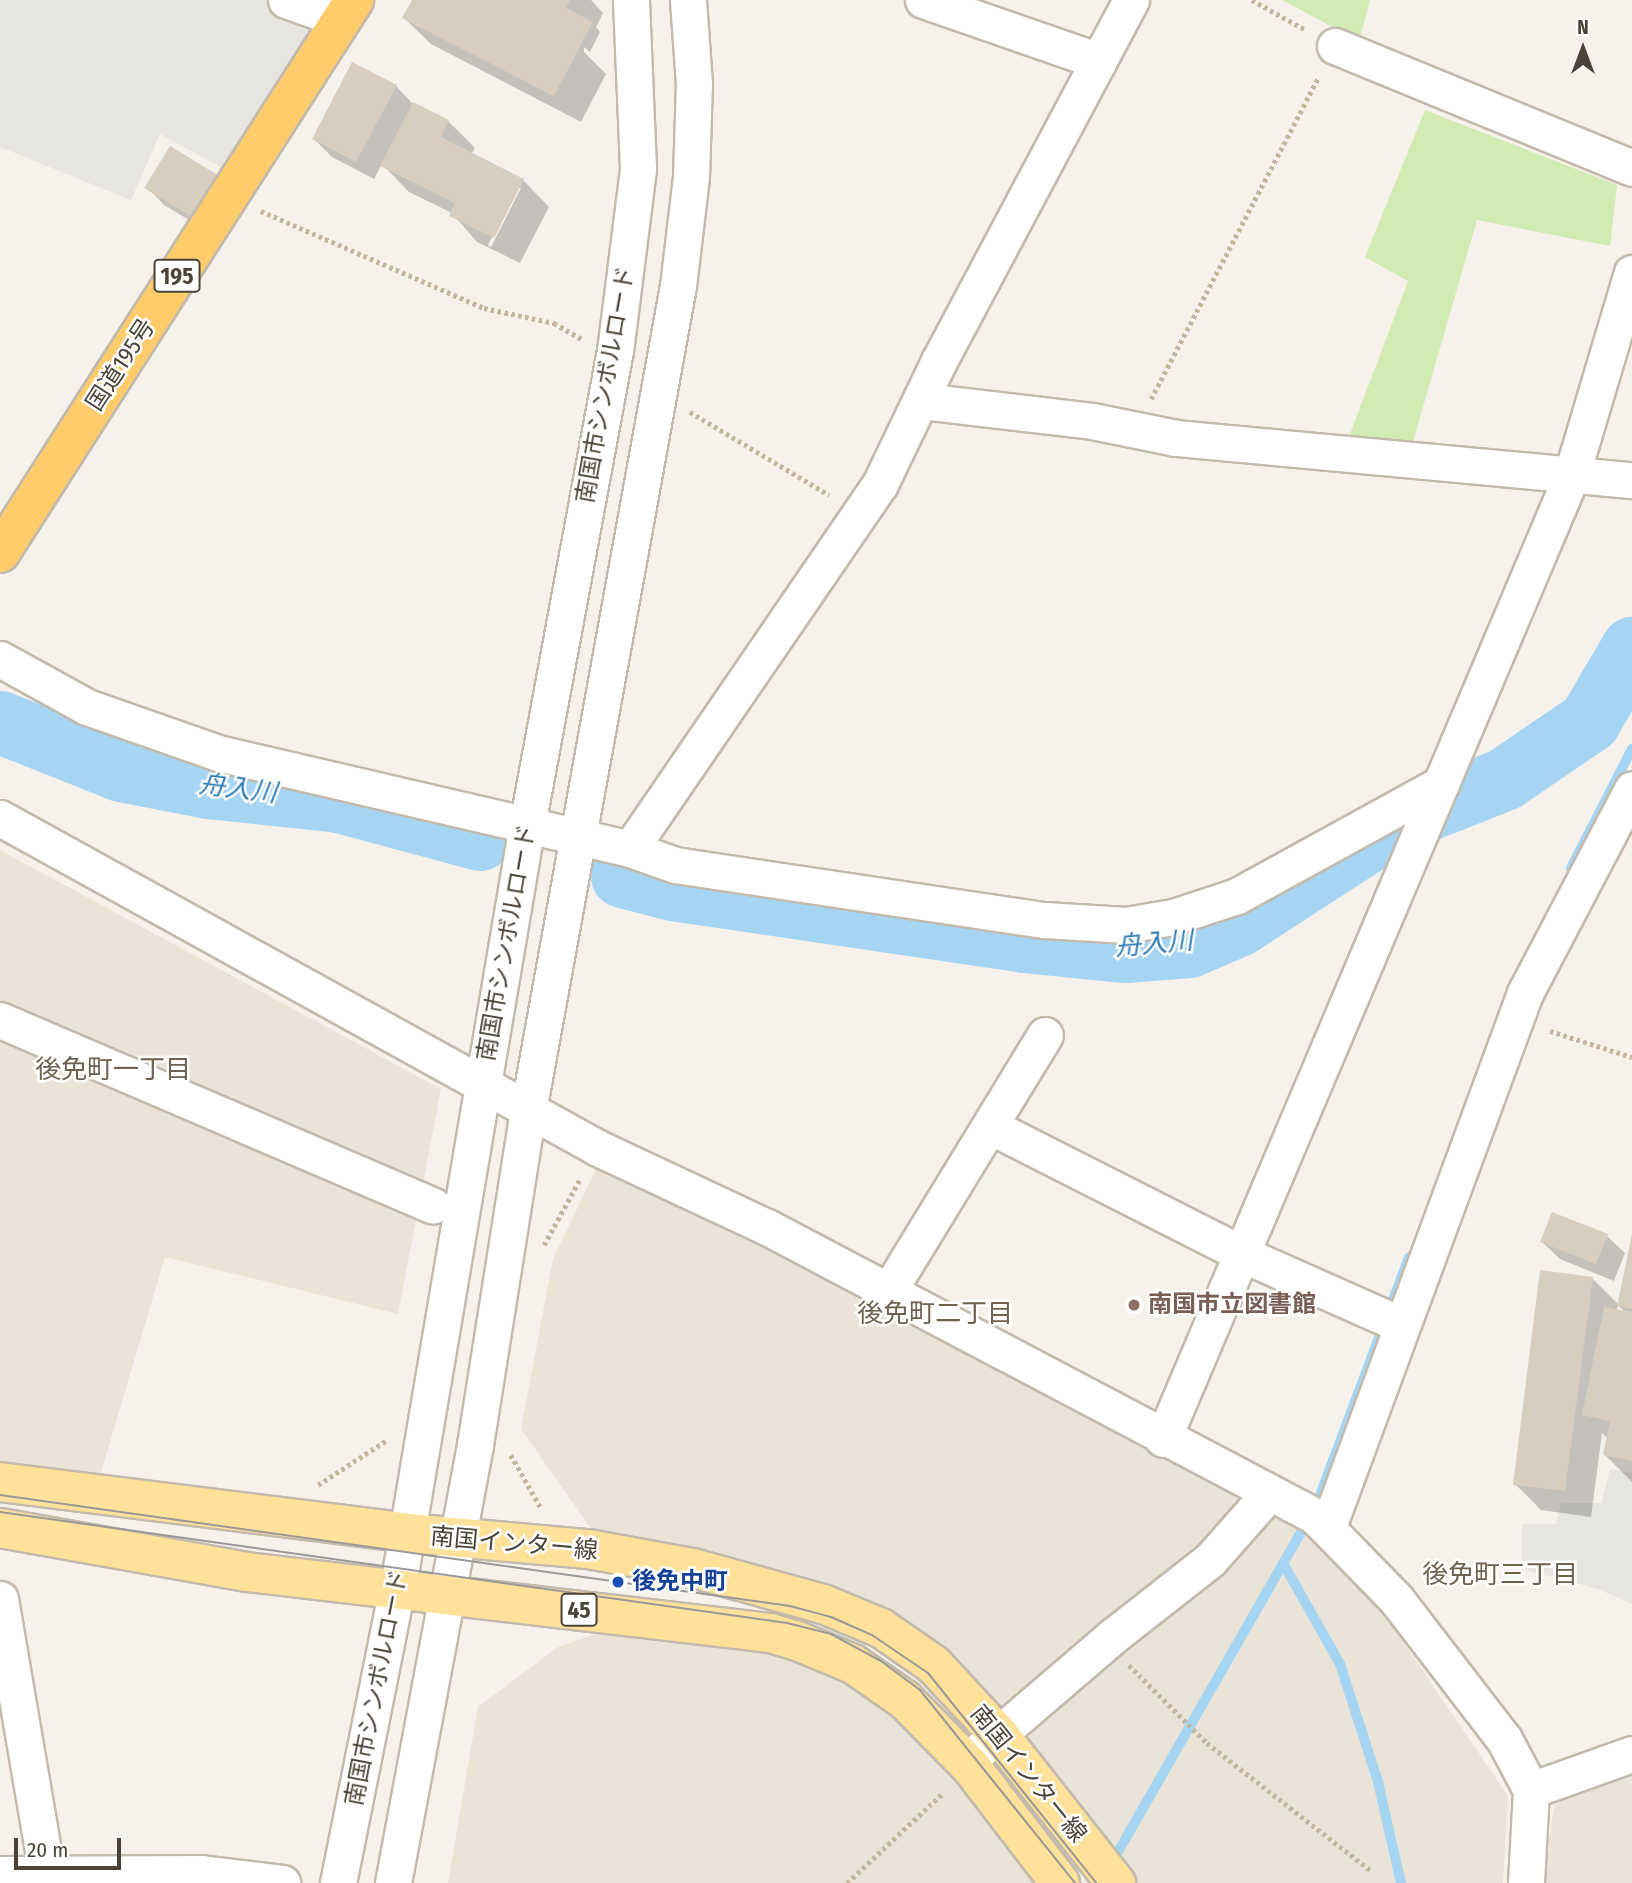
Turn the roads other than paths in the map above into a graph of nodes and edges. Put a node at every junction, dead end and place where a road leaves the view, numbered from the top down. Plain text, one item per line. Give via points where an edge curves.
1 (286, 0) edge
2 (631, 0) edge
3 (688, 0) edge
4 (923, 0) edge
5 (1131, 0) edge
6 (348, 10) edge
7 (1335, 46) road end
8 (1099, 61) junction
9 (1632, 168) edge
10 (1632, 273) edge
11 (922, 401) junction
12 (1571, 477) junction
13 (1632, 480) edge
14 (0, 553) edge
15 (0, 659) edge
16 (1632, 789) edge
17 (1438, 790) junction
18 (0, 818) edge
19 (527, 825) junction
20 (577, 837) junction
21 (630, 849) junction
22 (0, 1020) edge
23 (1045, 1035) dead end
24 (482, 1084) junction
25 (528, 1111) junction
26 (992, 1127) junction
27 (433, 1206) dead end
28 (1242, 1254) junction
29 (888, 1292) junction
30 (1402, 1325) junction
31 (1163, 1439) junction
32 (0, 1482) edge
33 (1269, 1493) junction
34 (1328, 1527) junction
35 (0, 1528) edge
36 (407, 1533) junction
37 (455, 1539) junction
38 (397, 1589) junction
39 (448, 1596) junction
40 (0, 1599) edge
41 (999, 1735) junction
42 (1632, 1754) edge
43 (969, 1764) junction
44 (1531, 1790) junction
45 (0, 1874) edge
46 (47, 1874) junction
47 (282, 1883) edge
48 (338, 1883) edge
49 (393, 1883) edge
50 (1060, 1883) edge
51 (1116, 1883) edge
52 (1526, 1883) edge

1 - 6 street
2 - 19 street, 南国市シンボルロード via 638,167 614,351
3 - 20 street, 南国市シンボルロード via 694,84 691,177 658,405
4 - 8 street
5 - 8 street
6 - 14 highway, 国道195号 / 195
7 - 9 street
8 - 11 street
10 - 12 street
11 - 12 street via 1175,438
11 - 21 street via 880,484
12 - 13 street
12 - 17 street
15 - 19 street via 87,707 191,745
16 - 30 street via 1515,1020
17 - 21 street via 1237,896 1173,917 1126,925 1045,920 676,865
17 - 28 street
18 - 24 street
19 - 20 street
19 - 24 street, 南国市シンボルロード
20 - 21 street
20 - 25 street, 南国市シンボルロード
22 - 27 street
23 - 26 street
24 - 25 street
24 - 36 street, 南国市シンボルロード
25 - 29 street via 767,1227
25 - 37 street, 南国市シンボルロード via 475,1445
26 - 28 street
26 - 29 street
28 - 30 street
28 - 31 street
29 - 31 street
30 - 34 street
31 - 33 street
32 - 36 main road, 南国インター線
33 - 34 street
33 - 41 street via 1210,1560
34 - 44 street via 1396,1598 1488,1718
35 - 38 main road, 南国インター線 / 45 via 179,1562
36 - 37 main road, 南国インター線
36 - 38 street, 南国市シンボルロード
37 - 39 street, 南国市シンボルロード
37 - 41 main road, 南国インター線 via 588,1549 693,1568 849,1614 906,1643 956,1687
38 - 39 main road, 南国インター線 / 45
38 - 48 street, 南国市シンボルロード
39 - 43 main road, 南国インター線 / 45 via 770,1633 795,1640 878,1678
39 - 49 street, 南国市シンボルロード
40 - 46 street
41 - 43 street
41 - 51 main road, 南国インター線
42 - 44 street
43 - 50 main road, 南国インター線 / 45
44 - 52 street
45 - 46 street
46 - 47 street via 201,1873

